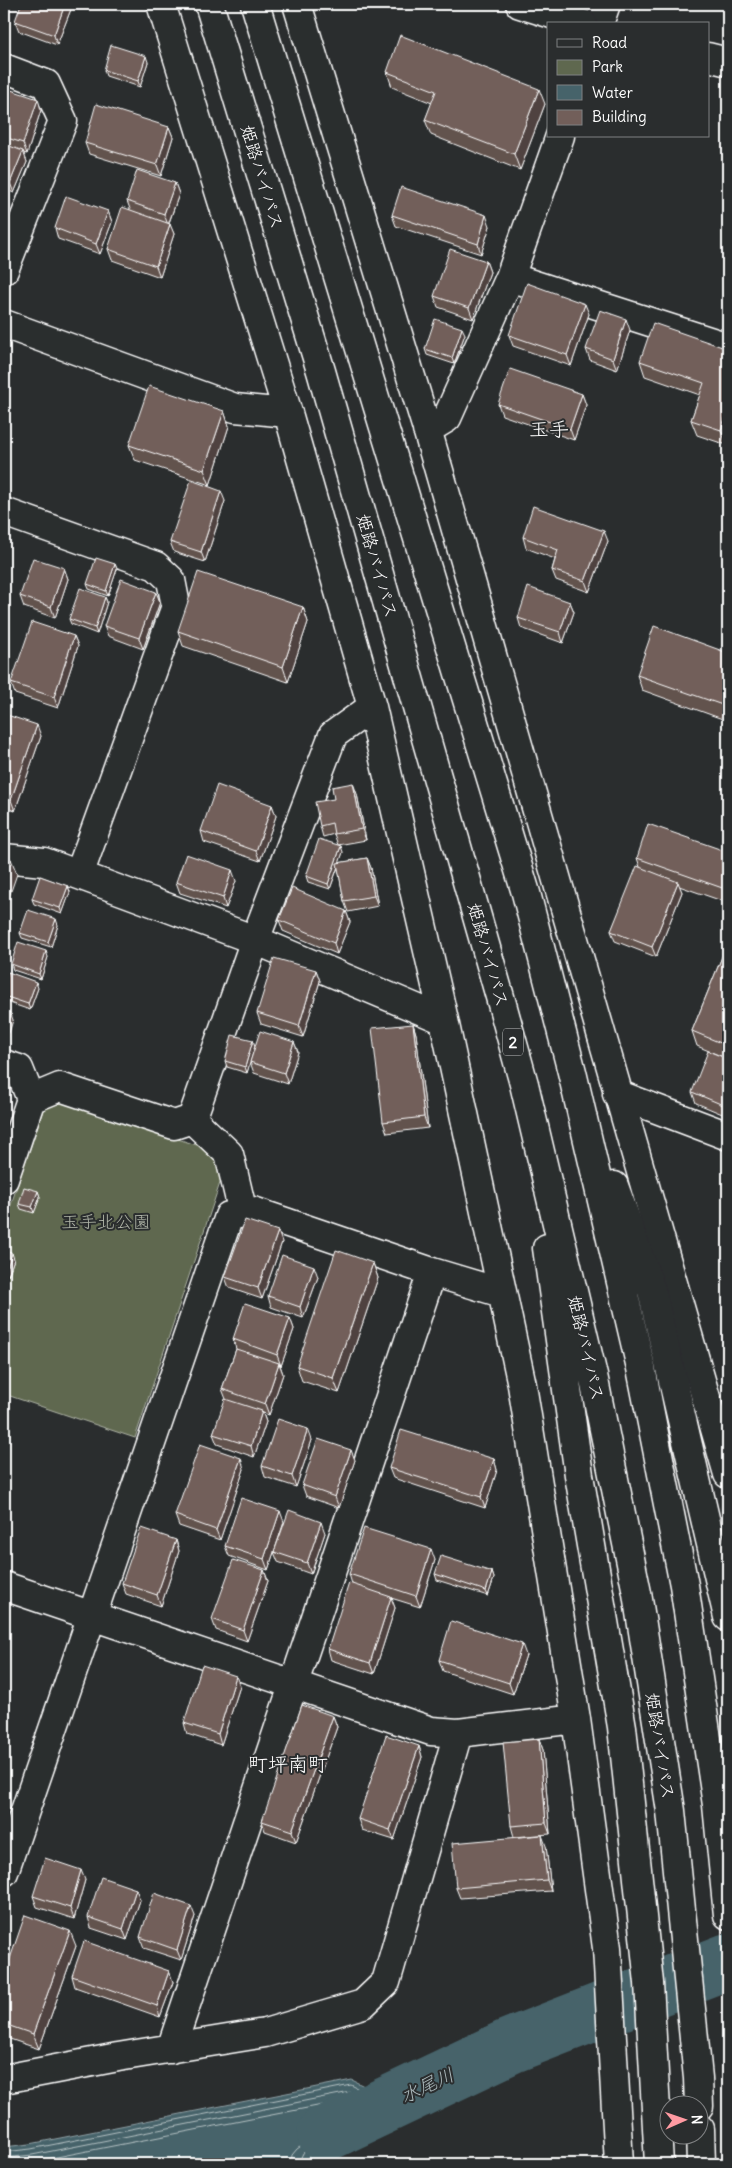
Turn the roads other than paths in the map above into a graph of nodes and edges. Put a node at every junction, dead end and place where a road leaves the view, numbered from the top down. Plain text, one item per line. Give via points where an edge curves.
1 (161, 4) edge
2 (209, 4) edge
3 (255, 4) edge
4 (297, 4) edge
5 (520, 4) edge
6 (606, 4) edge
7 (577, 22) edge
8 (600, 22) edge
9 (710, 58) edge
10 (728, 62) edge
11 (4, 68) edge
12 (559, 138) edge
13 (4, 270) edge
14 (510, 277) junction
15 (4, 324) edge
16 (728, 347) edge
17 (288, 413) junction
18 (427, 430) junction
19 (4, 512) edge
20 (372, 707) junction
21 (4, 858) edge
22 (79, 875) junction
23 (255, 940) junction
24 (444, 1020) junction
25 (4, 1064) edge
26 (572, 1072) junction
27 (524, 1084) junction
28 (617, 1094) junction
29 (31, 1098) junction
30 (192, 1119) junction
31 (728, 1136) edge
32 (4, 1179) edge
33 (243, 1213) junction
34 (432, 1272) junction
35 (502, 1293) junction
36 (728, 1474) edge
37 (4, 1586) edge
38 (92, 1616) junction
39 (728, 1617) edge
40 (294, 1685) junction
41 (576, 1719) junction
42 (458, 1733) junction
43 (4, 1872) edge
44 (728, 1915) edge
45 (171, 2049) junction
46 (4, 2079) edge
47 (698, 2096) edge
48 (700, 2146) edge
49 (619, 2164) edge
50 (659, 2164) edge
51 (701, 2164) edge

1 - 17 main road
2 - 27 main road, 姫路バイパス / 2 via 321,372
3 - 26 main road via 526,893
4 - 18 main road
5 - 7 main road
6 - 8 main road
9 - 10 main road
11 - 13 main road via 46,84 63,120
12 - 14 main road
14 - 16 main road
14 - 18 main road via 447,418
15 - 17 main road via 235,408
17 - 20 main road
18 - 28 main road
19 - 22 main road via 156,566 171,580 176,606
20 - 23 main road via 333,735
20 - 24 main road
21 - 22 main road via 44,862
22 - 23 main road
23 - 24 main road
23 - 30 main road
24 - 35 main road
25 - 29 main road via 19,1069
26 - 39 main road via 652,1291
26 - 44 main road via 641,1368 684,1585 716,1805
27 - 47 main road, 姫路バイパス / 2 via 594,1380 636,1593 671,1811
27 - 50 main road via 578,1475 622,1727 649,1983
28 - 31 main road
28 - 36 main road
29 - 30 main road via 60,1087 174,1125
29 - 32 main road
30 - 33 main road via 229,1154
33 - 34 main road via 253,1211
33 - 38 main road via 229,1216
34 - 35 main road
34 - 40 main road
35 - 41 main road via 522,1385
37 - 38 main road
38 - 40 main road
38 - 43 main road
40 - 42 main road via 431,1731
40 - 45 main road
41 - 42 main road
41 - 49 main road via 607,1948
42 - 45 main road via 386,1982 363,2004 265,2034
45 - 46 main road
48 - 51 main road

